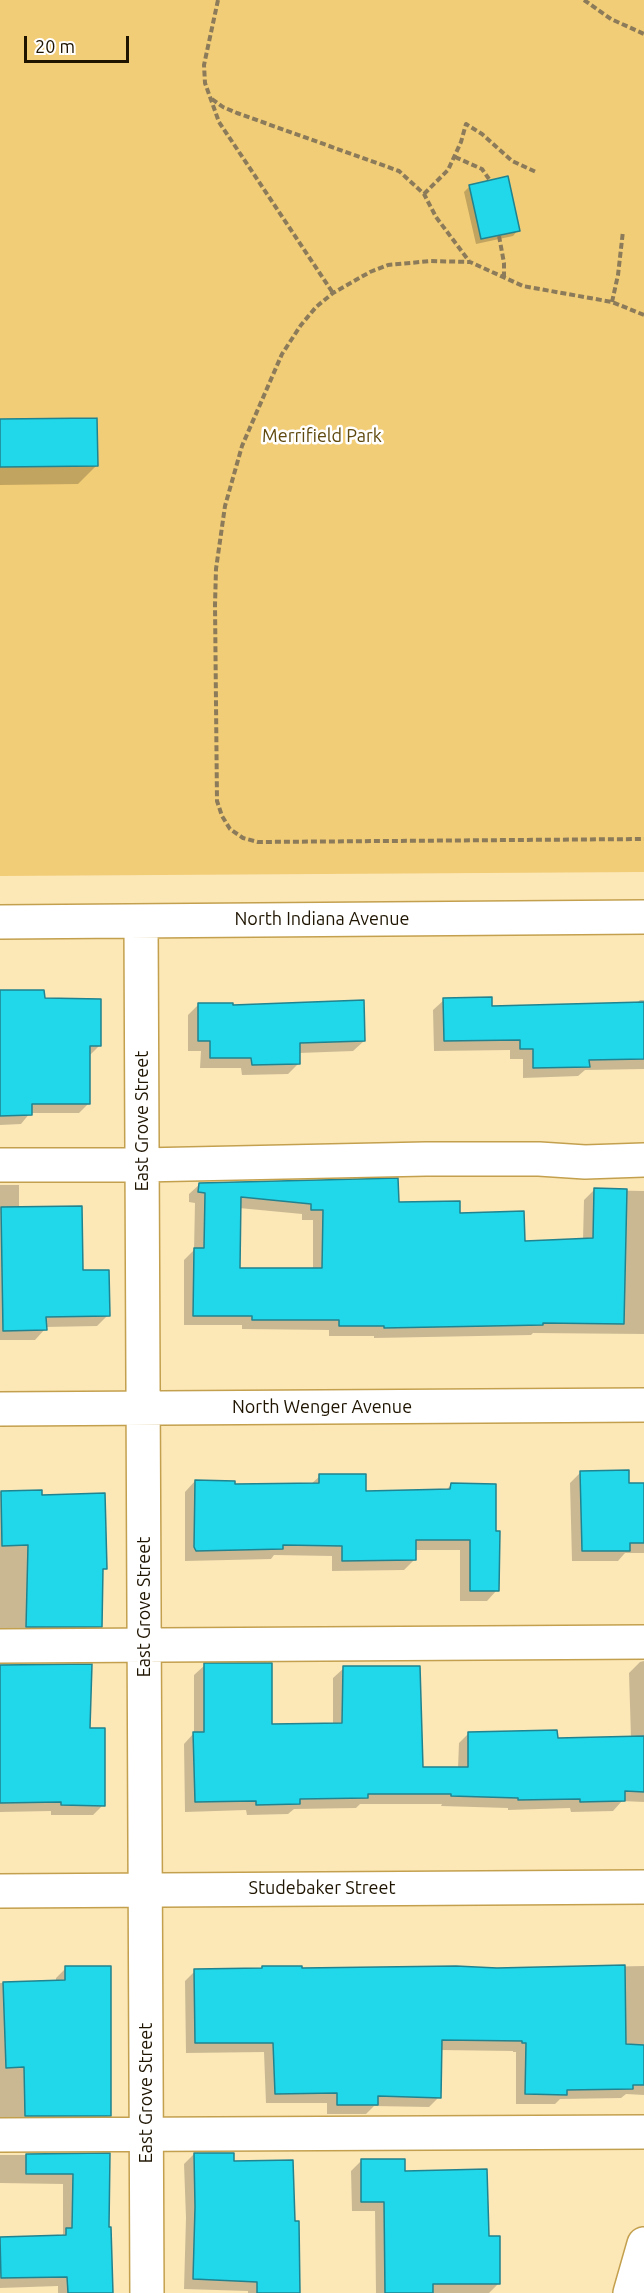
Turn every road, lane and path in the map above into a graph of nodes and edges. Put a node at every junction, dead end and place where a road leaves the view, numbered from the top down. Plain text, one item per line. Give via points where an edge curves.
1 (218, 0) edge
2 (584, 0) edge
3 (644, 34) edge
4 (211, 98) junction
5 (455, 157) junction
6 (536, 172) dead end
7 (489, 179) dead end
8 (423, 194) junction
9 (623, 231) dead end
10 (499, 236) dead end
11 (470, 262) junction
12 (504, 278) junction
13 (333, 292) junction
14 (612, 302) junction
15 (644, 315) edge
16 (644, 839) edge
17 (644, 917) edge
18 (141, 921) junction
19 (0, 922) edge
20 (644, 1160) edge
21 (0, 1165) edge
22 (142, 1165) junction
23 (644, 1405) edge
24 (143, 1408) junction
25 (0, 1409) edge
26 (644, 1642) edge
27 (144, 1643) junction
28 (0, 1646) edge
29 (644, 1887) edge
30 (145, 1889) junction
31 (0, 1891) edge
32 (644, 2132) edge
33 (0, 2135) edge
34 (147, 2135) junction
35 (644, 2244) edge
36 (147, 2293) edge
37 (630, 2293) edge

1 - 4 path via 204,65
2 - 3 path via 611,19
4 - 8 path via 237,113 399,171
4 - 13 path via 223,127
5 - 6 path via 466,124 512,161
5 - 7 path via 482,169
5 - 8 path via 448,170
8 - 11 path
9 - 14 path
10 - 12 path
11 - 12 path
11 - 13 path via 388,265
12 - 14 path via 523,286
13 - 16 path via 301,325 282,354 242,446 225,506 215,605 217,801 222,816 230,829 258,842
14 - 15 path
17 - 18 street, North Indiana Avenue
18 - 19 street, North Indiana Avenue
18 - 22 street, East Grove Street
20 - 22 street via 426,1158
21 - 22 street
22 - 24 street, East Grove Street
23 - 24 street, North Wenger Avenue
24 - 25 street, North Wenger Avenue
24 - 27 street, East Grove Street
26 - 27 street
27 - 28 street
27 - 30 street, East Grove Street
29 - 30 street, Studebaker Street
30 - 31 street, Studebaker Street
30 - 34 street, East Grove Street
32 - 34 street
33 - 34 street
34 - 36 street, East Grove Street
35 - 37 street

